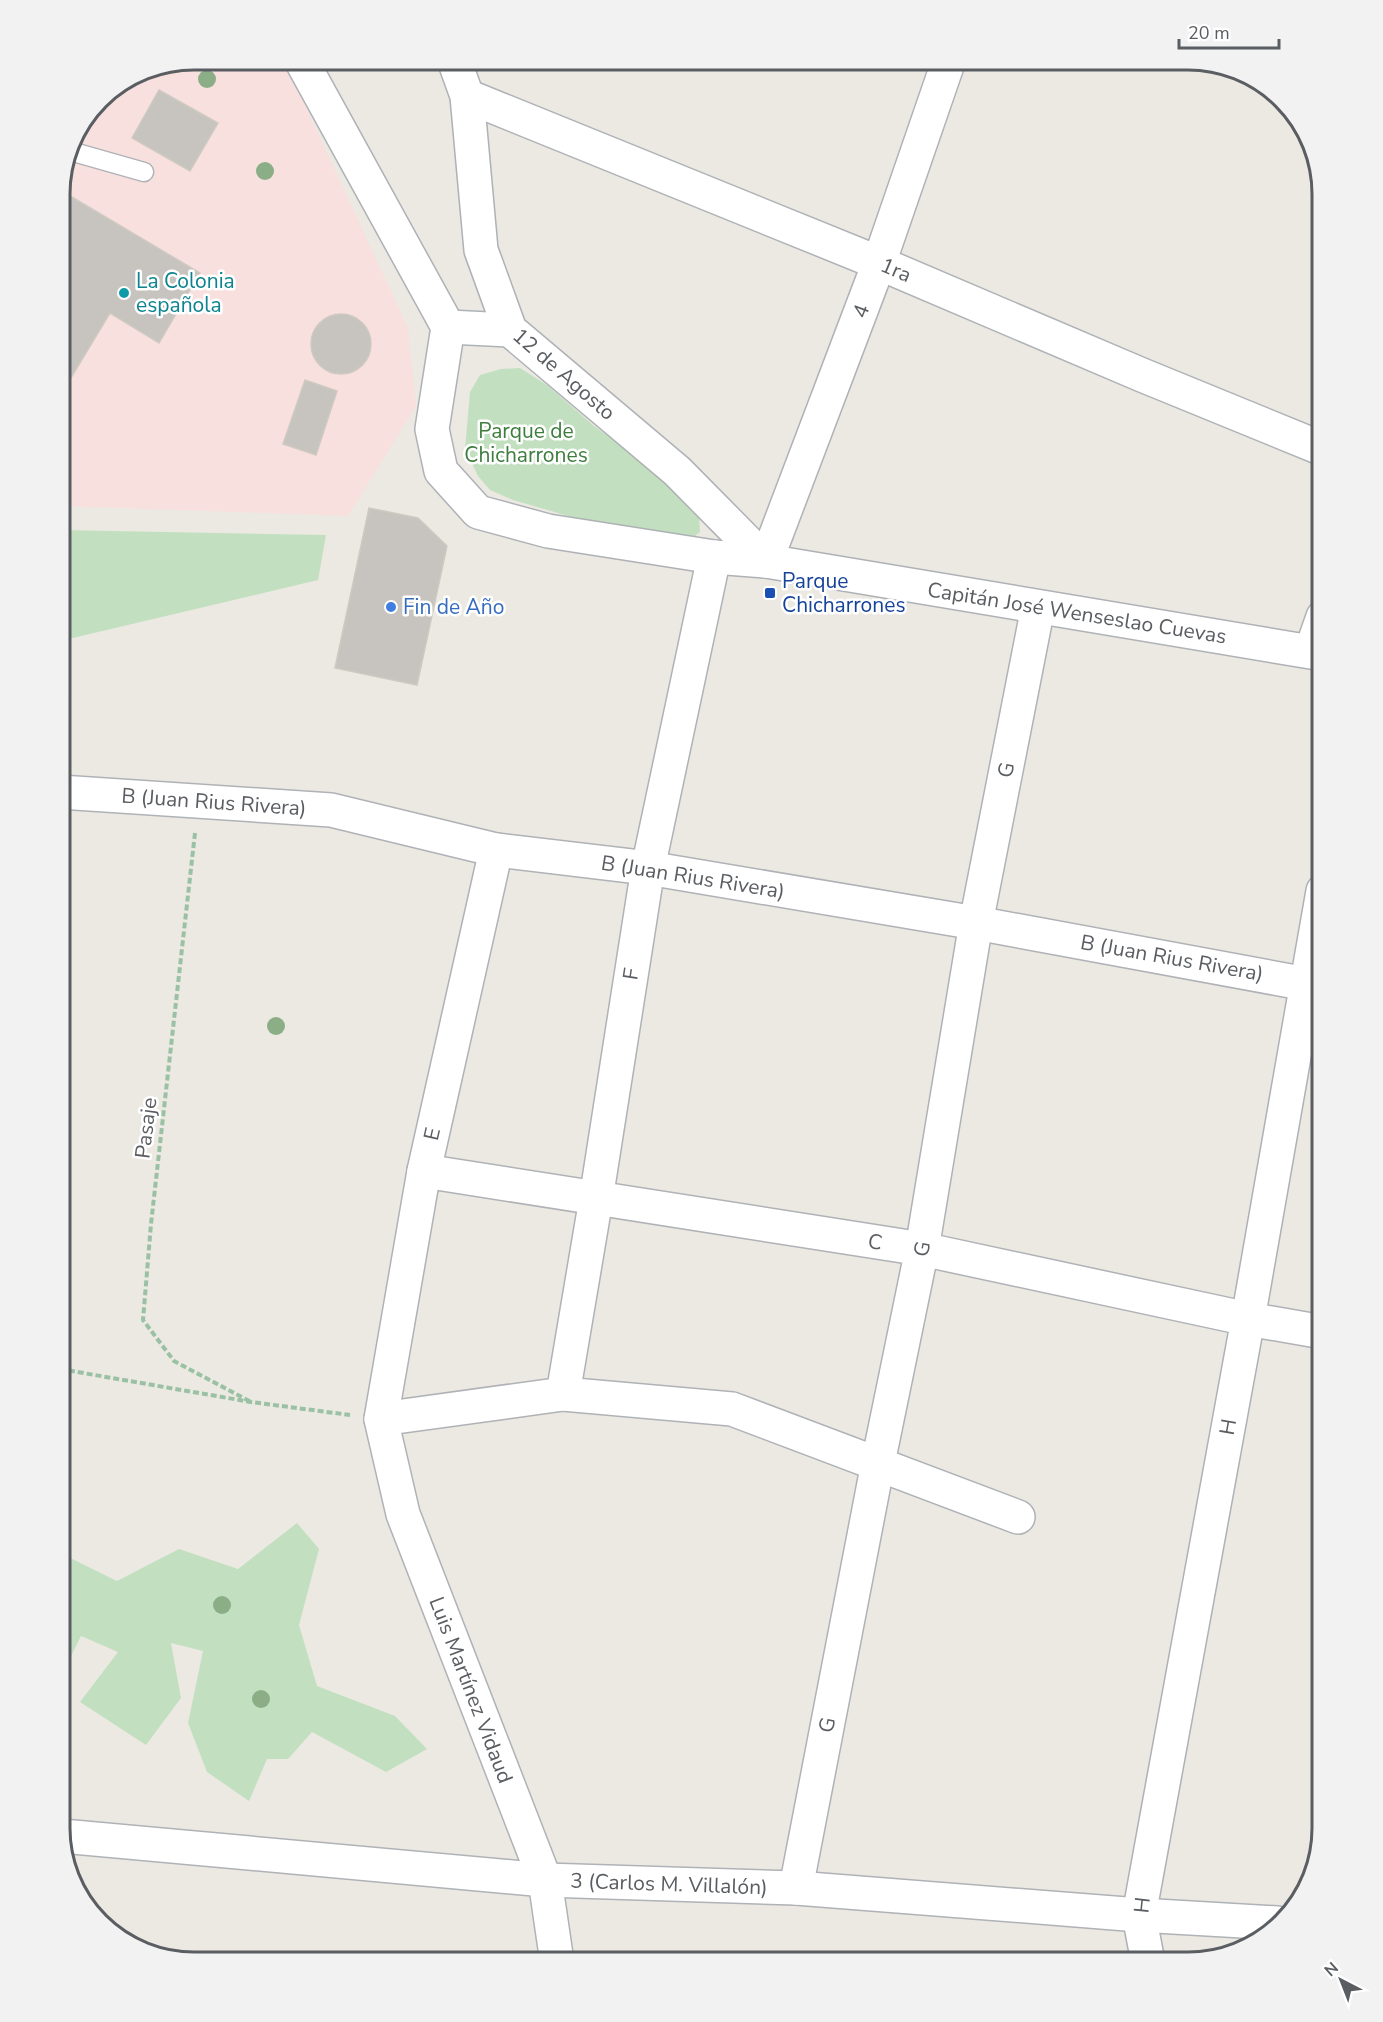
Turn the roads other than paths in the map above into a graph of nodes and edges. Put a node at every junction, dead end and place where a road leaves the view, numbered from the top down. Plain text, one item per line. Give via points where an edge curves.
1 (308, 70) edge
2 (457, 70) edge
3 (945, 71) edge
4 (466, 96) junction
5 (78, 153) edge
6 (144, 172) dead end
7 (879, 263) junction
8 (448, 327) junction
9 (510, 330) junction
10 (1312, 445) edge
11 (714, 557) junction
12 (766, 561) junction
13 (1038, 607) junction
14 (1312, 652) edge
15 (71, 793) edge
16 (496, 850) junction
17 (648, 867) junction
18 (976, 923) junction
19 (1312, 984) edge
20 (1312, 1000) edge
21 (424, 1171) junction
22 (596, 1199) junction
23 (922, 1249) junction
24 (1248, 1319) junction
25 (1312, 1330) edge
26 (562, 1394) junction
27 (381, 1419) junction
28 (878, 1463) junction
29 (1018, 1517) dead end
30 (71, 1837) edge
31 (545, 1880) junction
32 (796, 1888) junction
33 (1139, 1915) junction
34 (1268, 1923) edge
35 (555, 1951) edge
36 (1146, 1952) edge

1 - 8 street
2 - 4 street, 12 de Agosto
3 - 7 street, 4
4 - 7 street, 1ra
4 - 9 street, 12 de Agosto via 481,250
5 - 6 lane
7 - 10 street, 1ra
7 - 12 street, 4
8 - 9 street
8 - 11 street, Capitán José Wenseslao Cuevas via 432,429 441,471 478,512 548,531
9 - 12 street, 12 de Agosto via 677,471
11 - 12 street, Capitán José Wenseslao Cuevas
11 - 17 street, F
12 - 13 street, Capitán José Wenseslao Cuevas
13 - 14 street, Capitán José Wenseslao Cuevas
13 - 18 street, G
15 - 16 street, B (Juan Rius Rivera) via 331,810
16 - 17 street, B (Juan Rius Rivera)
16 - 21 street, E
17 - 18 street, B (Juan Rius Rivera)
17 - 22 street, F
18 - 19 street, B (Juan Rius Rivera)
18 - 23 street, G
20 - 24 street, H
21 - 22 street, C
21 - 27 street, E
22 - 23 street, C
22 - 26 street, F
23 - 24 street, C
23 - 28 street, G
24 - 25 street, C
24 - 33 street, H
26 - 27 street
26 - 28 street via 732,1409
27 - 31 street, Luis Martínez Vidaud via 403,1514
28 - 29 street
28 - 32 street, G
30 - 31 street, 3 (Carlos M. Villalón)
31 - 32 street, 3 (Carlos M. Villalón)
31 - 35 street, Luis Martínez Vidaud
32 - 33 street, 3 (Carlos M. Villalón)
33 - 34 street, 3 (Carlos M. Villalón)
33 - 36 street, H

